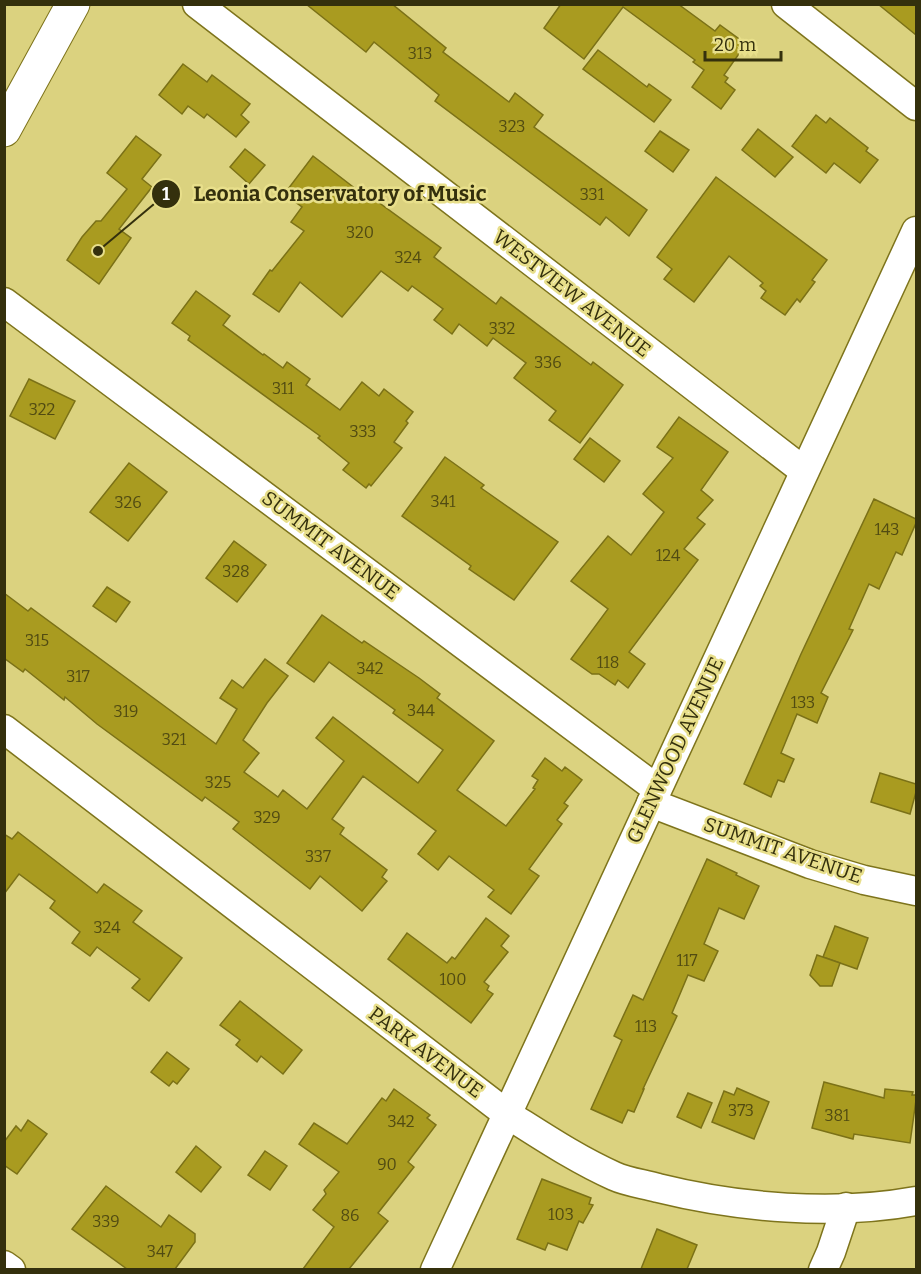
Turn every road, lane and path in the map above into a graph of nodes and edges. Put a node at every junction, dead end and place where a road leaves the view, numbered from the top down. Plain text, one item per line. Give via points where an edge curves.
1 (73, 4) edge
2 (197, 4) edge
3 (786, 4) edge
4 (12, 95) edge
5 (916, 106) edge
6 (4, 130) edge
7 (916, 231) edge
8 (4, 302) edge
9 (804, 471) junction
10 (4, 729) edge
11 (654, 796) junction
12 (916, 891) edge
13 (507, 1114) junction
14 (916, 1201) edge
15 (846, 1207) junction
16 (4, 1265) edge
17 (10, 1269) edge
18 (435, 1269) edge
19 (823, 1269) edge

1 - 4 main road
2 - 9 street, WESTVIEW AVENUE
3 - 5 street
4 - 6 main road
7 - 9 street, GLENWOOD AVENUE
8 - 11 street, SUMMIT AVENUE
9 - 11 street, GLENWOOD AVENUE
10 - 13 street, PARK AVENUE
11 - 12 street, SUMMIT AVENUE via 810,864
11 - 13 street, GLENWOOD AVENUE
13 - 15 street, PARK AVENUE via 558,1147 616,1177 736,1203
13 - 18 street, GLENWOOD AVENUE
14 - 15 street, PARK AVENUE
15 - 19 street
16 - 17 street

